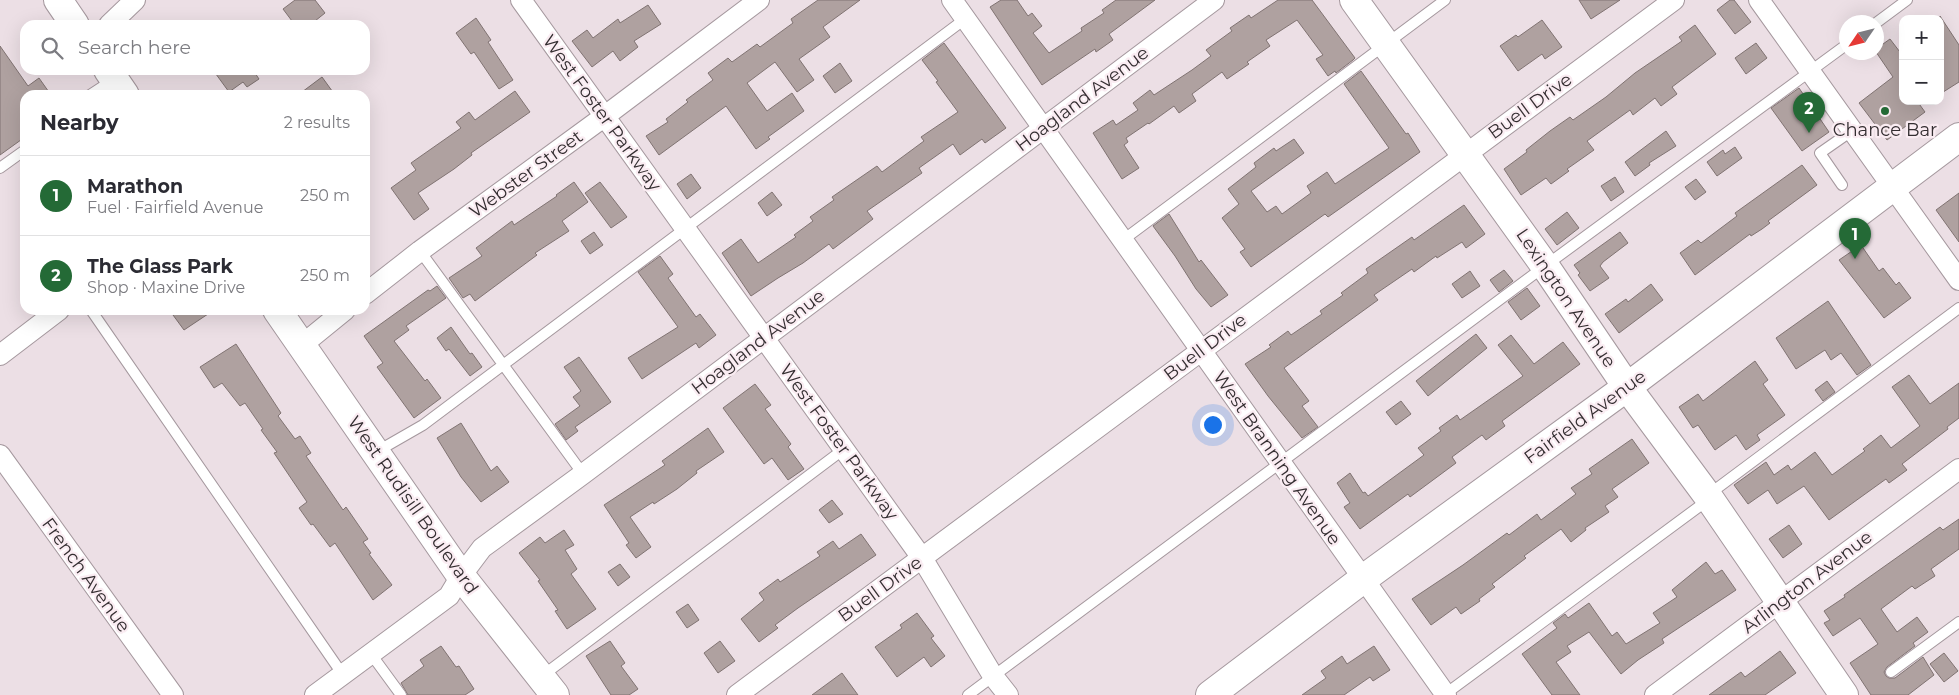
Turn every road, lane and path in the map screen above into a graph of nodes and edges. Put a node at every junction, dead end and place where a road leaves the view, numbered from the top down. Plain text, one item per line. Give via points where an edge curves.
1 (135, 0) edge
2 (521, 0) edge
3 (759, 0) edge
4 (952, 0) edge
5 (1214, 0) edge
6 (1354, 0) edge
7 (1445, 0) edge
8 (1674, 0) edge
9 (1759, 0) edge
10 (1907, 0) edge
11 (59, 1) edge
12 (1884, 16) edge
13 (965, 19) junction
14 (72, 20) edge
15 (115, 20) edge
16 (1386, 43) junction
17 (1839, 50) edge
18 (1811, 71) junction
19 (116, 81) edge
20 (99, 90) edge
21 (605, 116) junction
22 (1043, 129) junction
23 (1852, 130) junction
24 (1959, 137) edge
25 (20, 154) edge
26 (1466, 154) junction
27 (0, 168) edge
28 (1842, 185) dead end
29 (1892, 188) junction
30 (686, 229) junction
31 (1122, 240) junction
32 (420, 250) junction
33 (1545, 266) junction
34 (1959, 280) edge
35 (370, 290) edge
36 (1959, 308) edge
37 (52, 315) edge
38 (94, 315) edge
39 (281, 315) edge
40 (340, 315) edge
41 (764, 338) junction
42 (302, 345) junction
43 (1201, 350) junction
44 (0, 355) edge
45 (503, 363) junction
46 (1626, 387) junction
47 (844, 450) junction
48 (376, 452) junction
49 (0, 455) edge
50 (1281, 462) junction
51 (1959, 469) edge
52 (583, 474) junction
53 (1708, 497) junction
54 (922, 558) junction
55 (461, 576) junction
56 (1363, 579) junction
57 (1779, 603) junction
58 (1959, 622) edge
59 (372, 654) junction
60 (1891, 672) dead end
61 (343, 675) junction
62 (994, 676) junction
63 (549, 686) edge
64 (173, 695) edge
65 (315, 695) edge
66 (401, 695) edge
67 (737, 695) edge
68 (968, 695) edge
69 (1008, 695) edge
70 (1210, 695) edge
71 (1445, 695) edge
72 (1655, 695) edge
73 (1844, 695) edge

1 - 15 street
2 - 21 street, West Foster Parkway
3 - 21 street, Webster Street
4 - 13 street, West Branning Avenue
5 - 22 street, Hoagland Avenue
6 - 16 street, Lexington Avenue
7 - 16 lane
8 - 26 street, Buell Drive
9 - 18 street
10 - 12 lane
11 - 14 street
13 - 22 street, West Branning Avenue
13 - 30 lane
16 - 26 street, Lexington Avenue
16 - 31 lane
17 - 18 lane
18 - 23 street
18 - 33 lane
19 - 20 lane
21 - 30 street, West Foster Parkway
21 - 32 street, Webster Street
22 - 31 street, West Branning Avenue
22 - 41 street, Hoagland Avenue
23 - 28 lane via 1820,154
23 - 29 street
24 - 29 street, Fairfield Avenue
25 - 27 lane
26 - 33 street, Lexington Avenue
26 - 43 street, Buell Drive
29 - 34 street
29 - 46 street, Fairfield Avenue
30 - 41 street, West Foster Parkway
30 - 45 lane
31 - 43 street, West Branning Avenue
32 - 35 street, Webster Street
32 - 45 lane
33 - 46 street, Lexington Avenue
33 - 50 lane
36 - 53 lane
37 - 44 street
38 - 61 lane
39 - 42 street, West Rudisill Boulevard
40 - 42 street
41 - 47 street, West Foster Parkway
41 - 52 street, Hoagland Avenue
42 - 48 street, West Rudisill Boulevard
43 - 50 street, West Branning Avenue
43 - 54 street, Buell Drive
45 - 48 lane via 422,425
45 - 52 lane
46 - 53 street, Lexington Avenue
46 - 56 street, Fairfield Avenue
47 - 54 street, West Foster Parkway
47 - 63 lane
48 - 55 street, West Rudisill Boulevard
49 - 64 street, French Avenue
50 - 56 street, West Branning Avenue
50 - 62 lane
51 - 57 street, Arlington Avenue
52 - 55 street, Hoagland Avenue via 482,548
53 - 57 street, Lexington Avenue
53 - 71 lane
54 - 62 street, West Foster Parkway
54 - 67 street, Buell Drive
55 - 59 street, Hoagland Avenue via 449,596
55 - 63 street, West Rudisill Boulevard
56 - 70 street, Fairfield Avenue
56 - 71 street, West Branning Avenue
57 - 72 street, Arlington Avenue
57 - 73 street, Lexington Avenue
58 - 60 lane
59 - 61 street, Hoagland Avenue
59 - 66 lane
61 - 65 street, Hoagland Avenue
62 - 68 lane
62 - 69 street, West Foster Parkway

